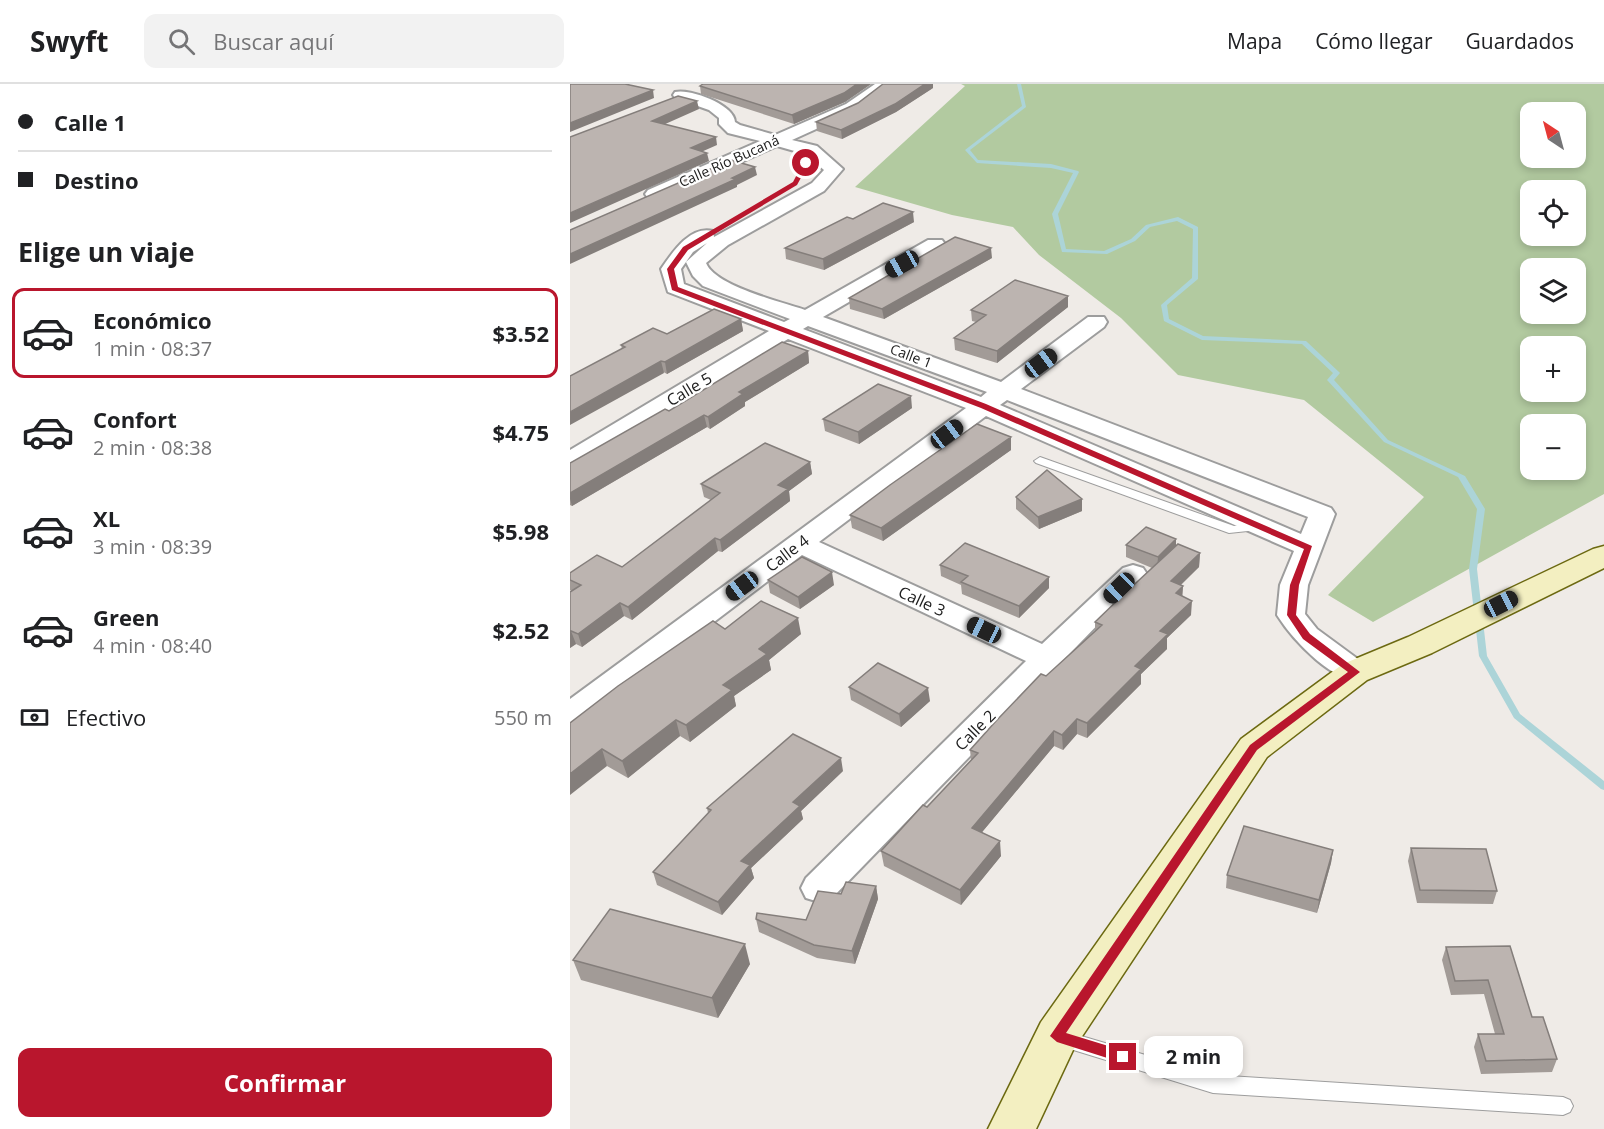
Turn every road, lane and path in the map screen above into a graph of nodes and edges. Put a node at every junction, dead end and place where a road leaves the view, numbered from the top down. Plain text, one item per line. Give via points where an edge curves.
1 (709, 84) edge
2 (885, 84) edge
3 (681, 95) junction
4 (661, 103) edge
5 (772, 141) junction
6 (634, 203) edge
7 (935, 244) dead end
8 (808, 316) junction
9 (1096, 322) dead end
10 (786, 330) junction
11 (994, 399) junction
12 (570, 461) edge
13 (1040, 461) dead end
14 (1257, 526) junction
15 (799, 543) junction
16 (1309, 548) junction
17 (1604, 555) edge
18 (1133, 574) dead end
19 (1046, 658) junction
20 (1355, 672) junction
21 (570, 715) edge
22 (819, 888) dead end
23 (1057, 1036) junction
24 (1563, 1106) dead end
25 (1012, 1129) edge

1 - 3 street
2 - 5 street, Calle Río Bucaná via 852,107
3 - 4 street
3 - 5 street, Calle 1 via 715,107 727,116 727,124 734,129
5 - 6 street, Calle Río Bucaná
5 - 8 street, Calle 1 via 811,150 834,170 818,187 721,242 696,262 700,273 711,282
5 - 10 street, Calle 1 via 806,163 795,184 686,248 670,269 675,288
7 - 8 street, Calle 5
8 - 10 street, Calle 5
8 - 11 street, Calle 1
9 - 11 street, Calle 4
10 - 11 street, Calle 1
10 - 12 street, Calle 5
11 - 14 street, Calle 1
11 - 15 street, Calle 4
11 - 16 street, Calle 1 via 1322,514
13 - 14 lane via 1233,530
14 - 16 street, Calle 1
15 - 19 street, Calle 3
15 - 21 street, Calle 4
16 - 20 street, Calle 1 via 1294,585 1292,615 1307,636
17 - 20 street via 1420,645
18 - 19 street, Calle 2
19 - 22 street, Calle 2
20 - 23 street via 1254,747
23 - 24 lane via 1213,1084
23 - 25 street

